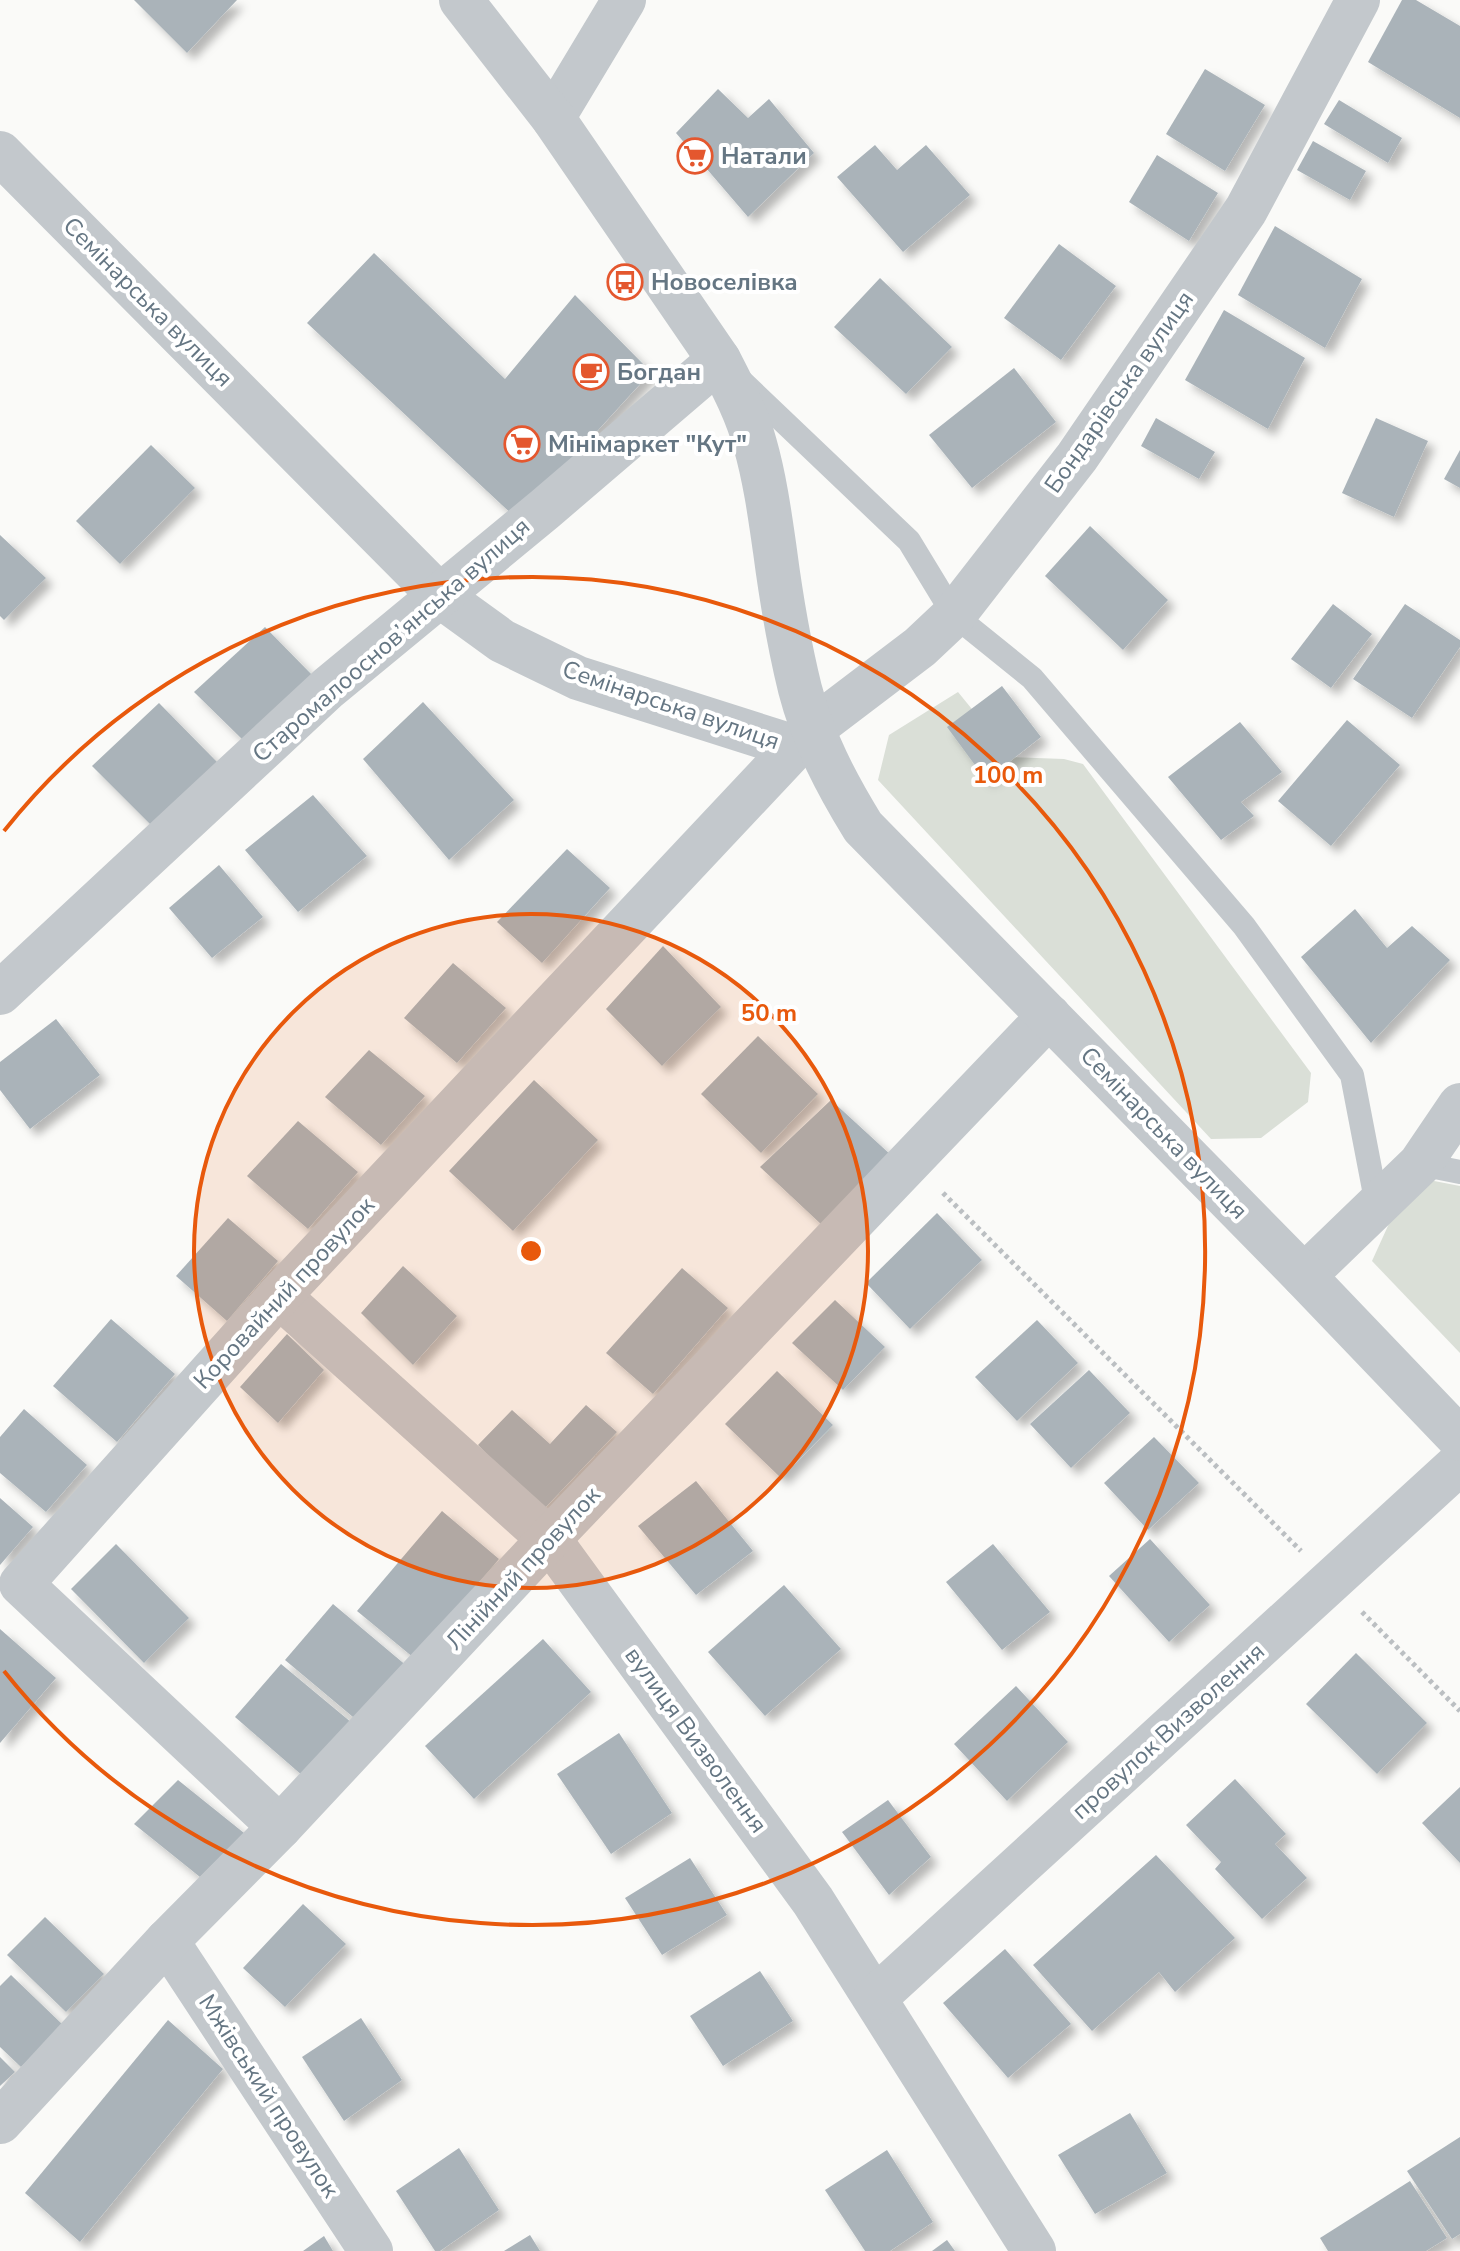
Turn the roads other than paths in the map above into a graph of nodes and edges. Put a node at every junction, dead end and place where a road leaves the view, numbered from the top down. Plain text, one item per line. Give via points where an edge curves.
1 (461, 0) edge
2 (624, 0) edge
3 (1358, 0) edge
4 (553, 118) junction
5 (0, 153) edge
6 (719, 360) junction
7 (440, 596) junction
8 (954, 615) junction
9 (804, 738) junction
10 (0, 993) edge
11 (1049, 1016) junction
12 (1460, 1105) edge
13 (1440, 1168) edge
14 (1377, 1205) junction
15 (1304, 1276) junction
16 (279, 1296) junction
17 (1460, 1439) edge
18 (1460, 1463) edge
19 (549, 1539) junction
20 (280, 1827) junction
21 (167, 1941) junction
22 (875, 1998) junction
23 (0, 2122) edge
24 (371, 2251) edge
25 (1034, 2251) edge

1 - 4 street
2 - 4 street
3 - 8 street, Бондарівська вулиця via 1246,210 1077,457
4 - 6 street
5 - 7 street, Семінарська вулиця
6 - 7 street, Старомалооснов’янська вулиця
6 - 8 lane via 909,541
6 - 9 street via 756,444
7 - 9 street, Семінарська вулиця via 502,641 578,678
7 - 10 street, Старомалооснов’янська вулиця via 328,688
8 - 9 street, Бондарівська вулиця
8 - 14 lane via 1032,678 1244,926 1352,1075
9 - 11 street, Семінарська вулиця via 863,827
9 - 16 street, Коровайний провулок
11 - 15 street, Семінарська вулиця
11 - 19 street, Лінійний провулок
12 - 13 street
13 - 14 street
14 - 15 street
15 - 17 street, Семінарська вулиця
16 - 19 street, вулиця Визволення
16 - 20 street, Коровайний провулок via 21,1584
18 - 22 street, провулок Визволення
19 - 20 street, Лінійний провулок
19 - 22 street, вулиця Визволення via 813,1901
20 - 21 street, Лінійний провулок
21 - 23 street, Лінійний провулок
21 - 24 street, Мжівський провулок
22 - 25 street, вулиця Визволення

